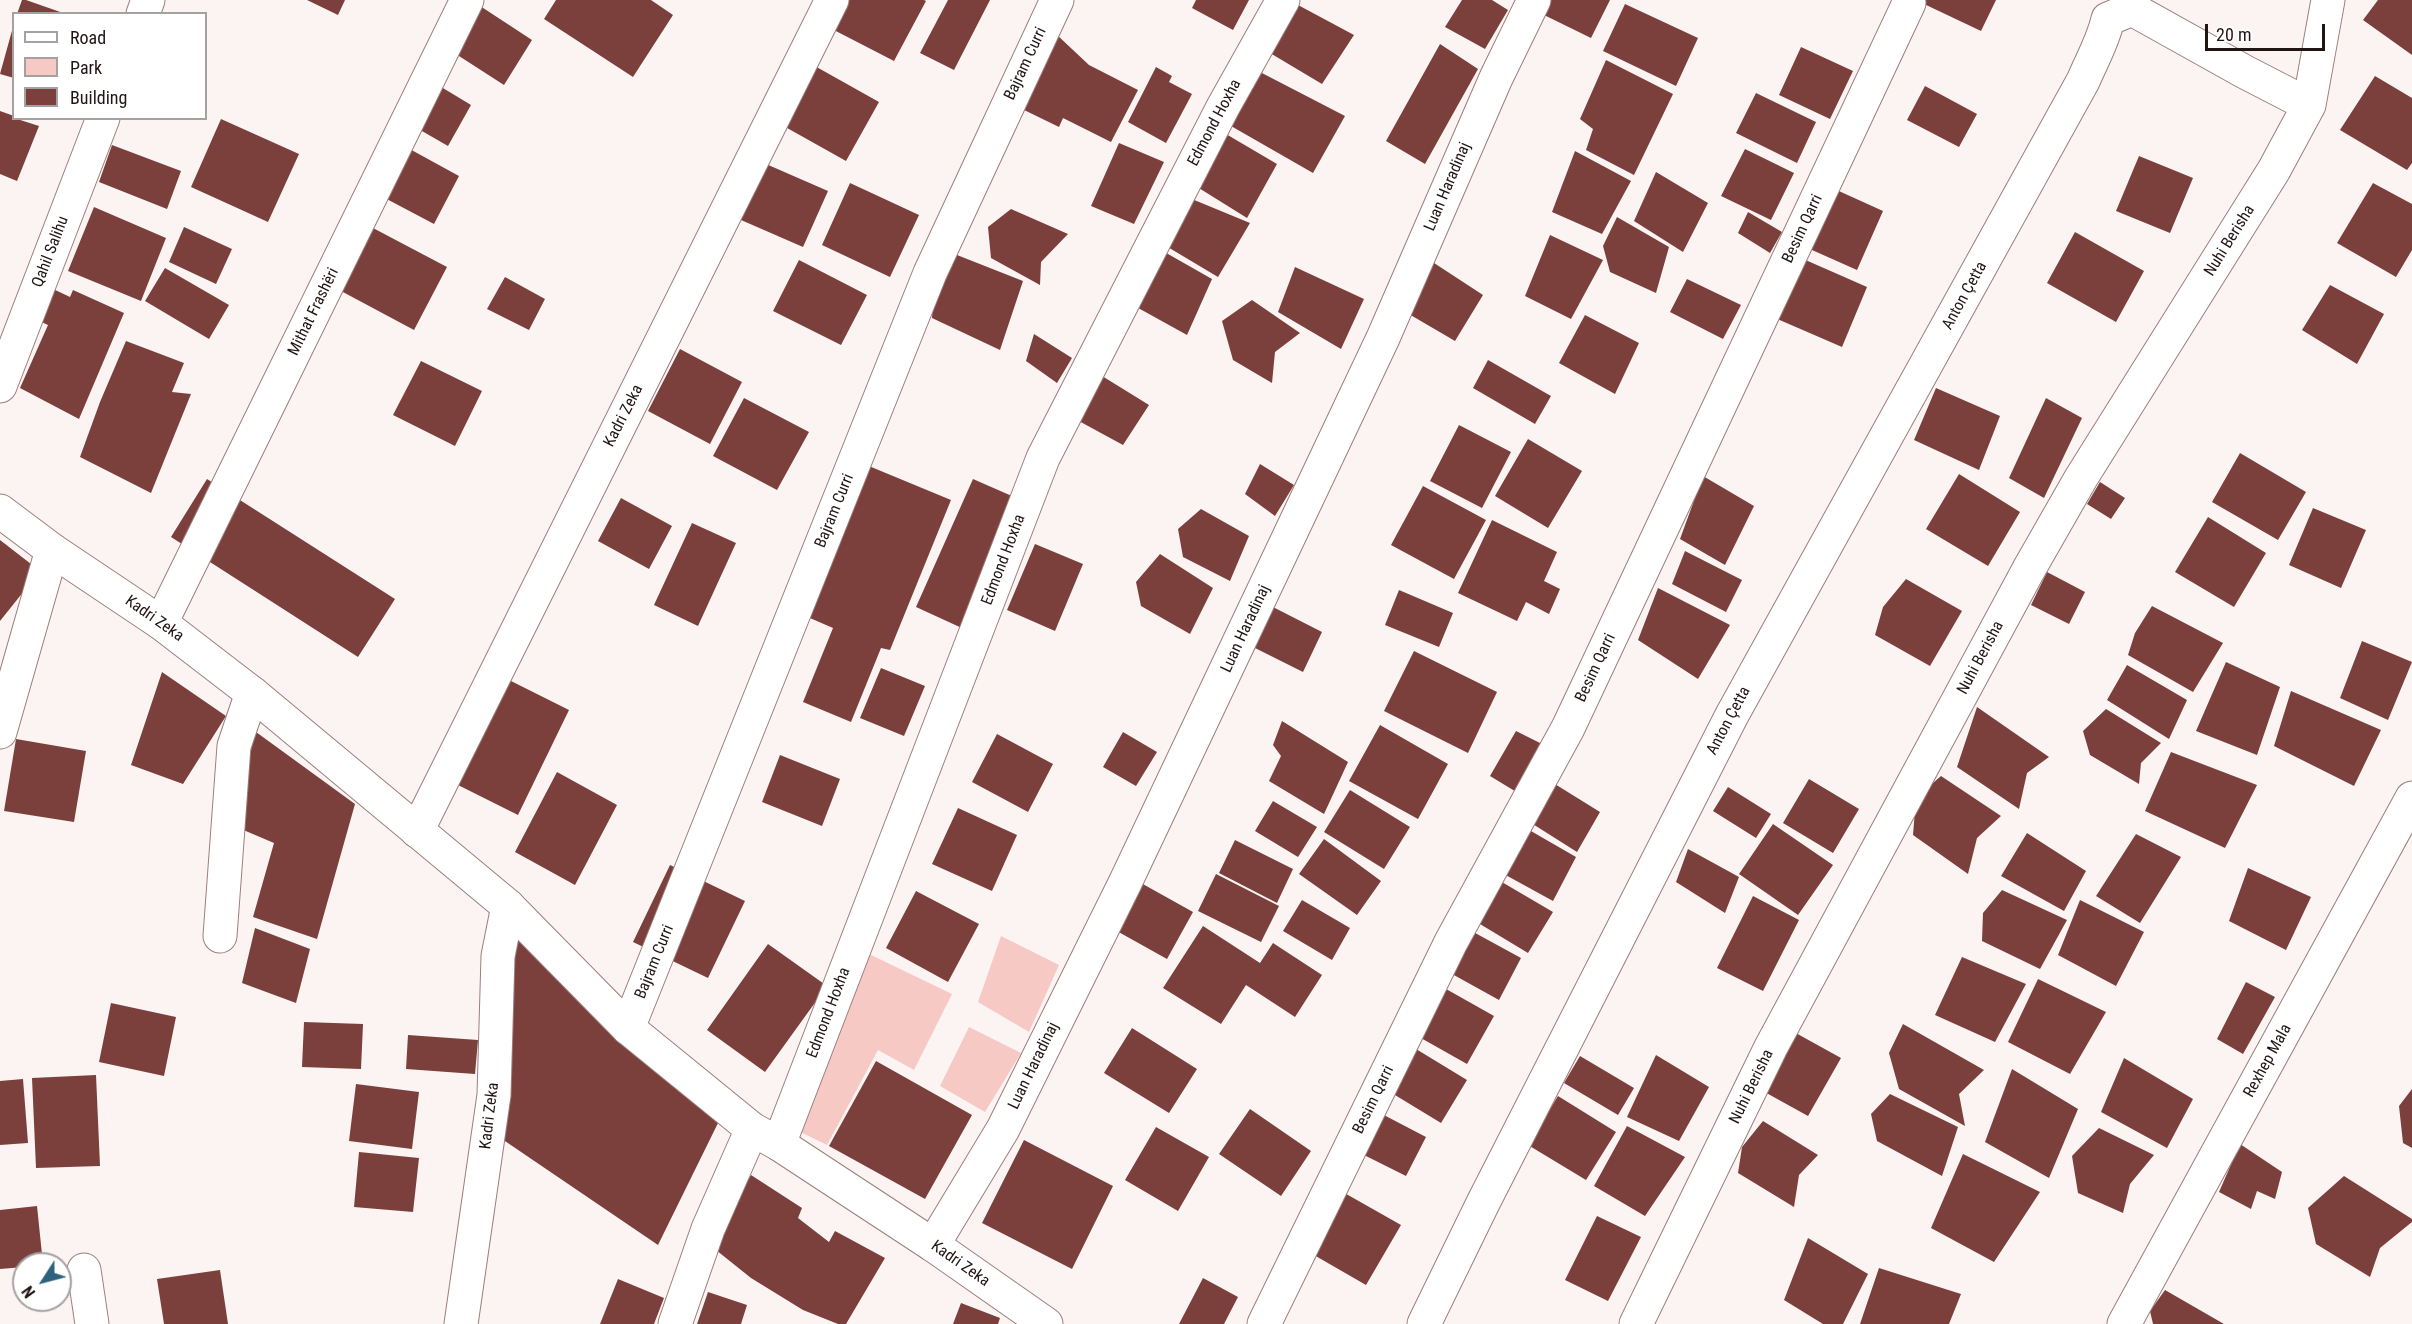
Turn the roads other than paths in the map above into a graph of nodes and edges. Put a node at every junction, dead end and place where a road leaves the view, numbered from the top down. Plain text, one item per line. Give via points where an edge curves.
1 (466, 0) edge
2 (832, 0) edge
3 (1057, 0) edge
4 (1283, 0) edge
5 (1534, 0) edge
6 (2328, 0) edge
7 (1909, 3) dead end
8 (2309, 105) junction
9 (101, 120) edge
10 (0, 386) edge
11 (0, 511) edge
12 (52, 550) junction
13 (161, 623) junction
14 (252, 693) junction
15 (0, 732) edge
16 (2412, 798) edge
17 (417, 831) junction
18 (508, 906) junction
19 (220, 936) dead end
20 (628, 1028) junction
21 (766, 1136) junction
22 (933, 1245) junction
23 (84, 1270) dead end
24 (92, 1324) edge
25 (461, 1324) edge
26 (675, 1324) edge
27 (1046, 1324) edge
28 (1264, 1324) edge
29 (1424, 1324) edge
30 (1636, 1324) edge
31 (2124, 1324) edge

1 - 13 street, Mithat Frashëri
2 - 17 street, Kadri Zeka
3 - 20 street, Bajram Curri via 930,273
4 - 21 street, Edmond Hoxha via 1222,107 1043,458
5 - 22 street, Luan Haradinaj via 1383,338 1125,883 1003,1129
6 - 8 street, Nuhi Berisha
7 - 28 street, Besim Qarri via 1568,728 1451,942
8 - 29 street, Anton Çetta via 2132,9 2108,19 2083,81 1703,770
8 - 30 street, Nuhi Berisha via 2274,170 2081,478 2029,570 1771,1047
9 - 10 street, Qahil Salihu
11 - 12 street, Kadri Zeka
12 - 13 street, Kadri Zeka
12 - 15 street
13 - 14 street, Kadri Zeka
14 - 17 street, Kadri Zeka
14 - 19 street via 234,746
16 - 31 street, Rexhep Mala
17 - 18 street, Kadri Zeka
18 - 20 street, Kadri Zeka
18 - 25 street, Kadri Zeka via 498,956 495,1095
20 - 21 street, Kadri Zeka
21 - 22 street, Kadri Zeka
21 - 26 street via 708,1229
22 - 27 street, Kadri Zeka
23 - 24 street

